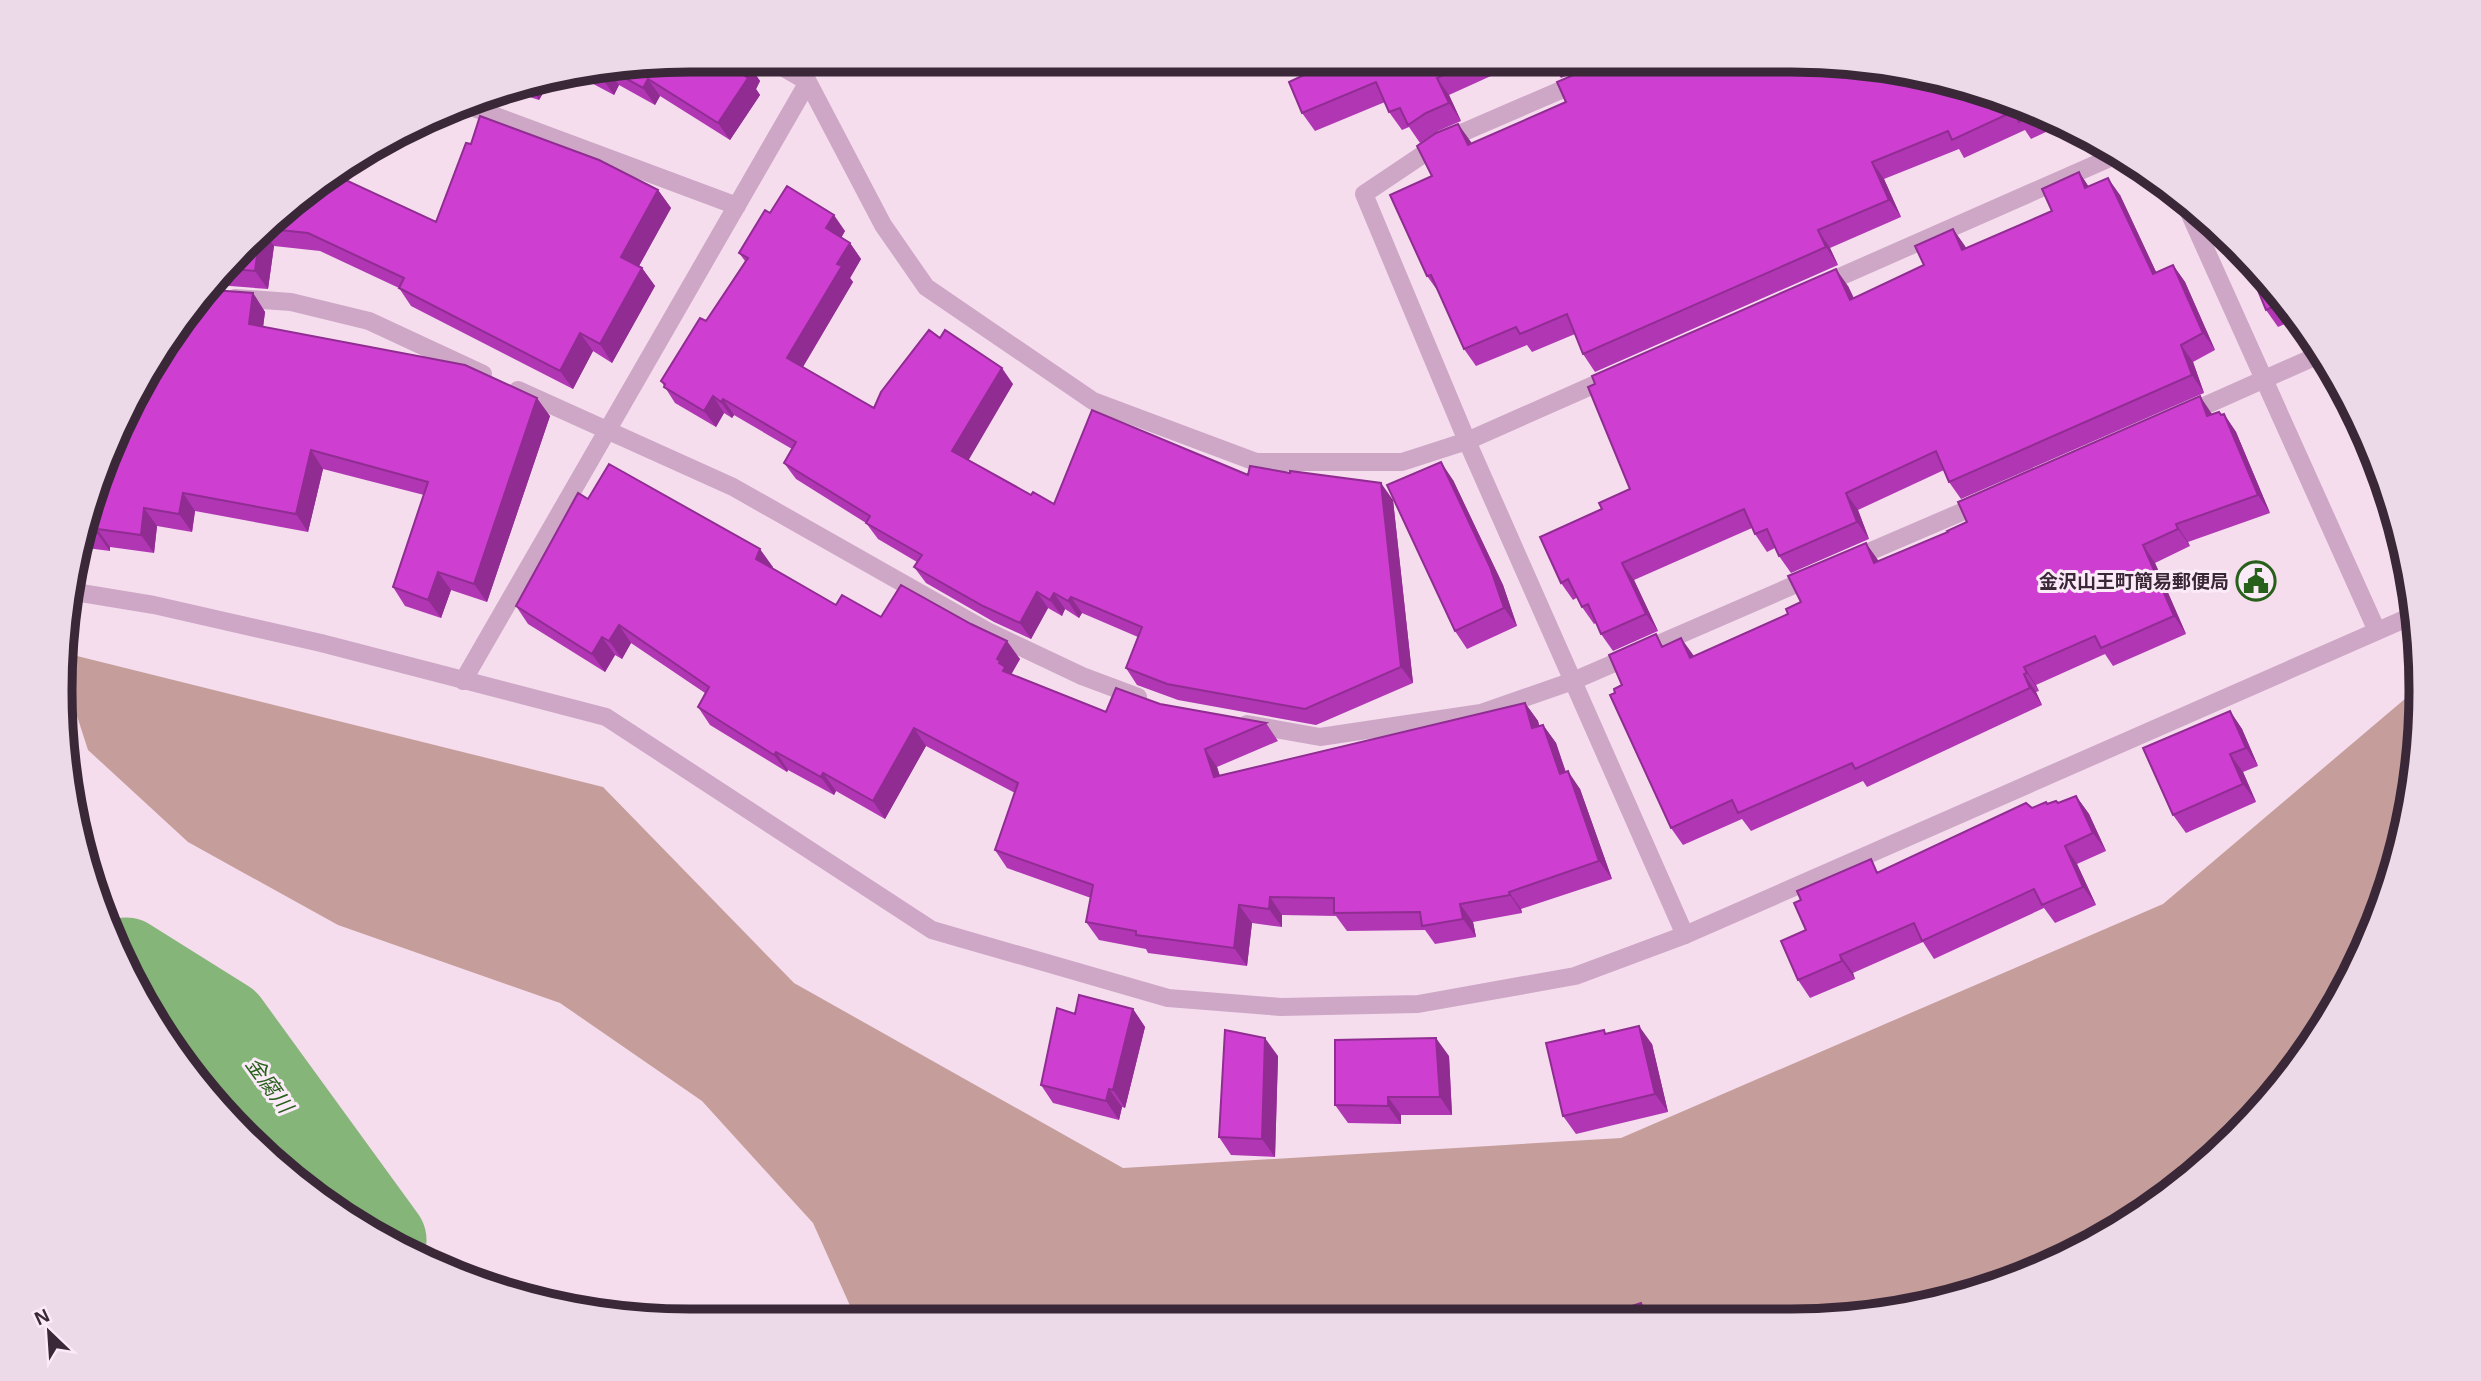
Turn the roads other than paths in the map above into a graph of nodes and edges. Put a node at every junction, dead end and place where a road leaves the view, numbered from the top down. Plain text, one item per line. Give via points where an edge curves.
1 (791, 72) edge
2 (1593, 77) edge
3 (808, 82) junction
4 (479, 110) edge
5 (2106, 159) edge
6 (737, 206) junction
7 (2193, 221) edge
8 (1800, 294) edge
9 (219, 297) edge
10 (2312, 358) edge
11 (1620, 373) edge
12 (2264, 380) junction
13 (2162, 424) edge
14 (607, 432) junction
15 (1467, 441) junction
16 (1995, 497) edge
17 (80, 593) edge
18 (2405, 619) edge
19 (2377, 631) junction
20 (463, 681) junction
21 (1573, 681) junction
22 (1152, 702) edge
23 (1228, 720) edge
24 (1685, 934) junction

1 - 3 street
2 - 15 street via 1443,141 1364,194
3 - 6 street
3 - 15 street via 883,225 926,287 1093,401 1256,462 1402,463
4 - 6 street
5 - 8 street
6 - 14 street
7 - 12 street
9 - 14 street via 291,302 369,321
10 - 12 street
11 - 15 street
12 - 13 street
12 - 19 street
14 - 20 street
14 - 22 street via 733,487 989,632 1082,676
15 - 21 street
16 - 21 street
17 - 20 street via 321,643
18 - 19 street
19 - 24 street
20 - 24 street via 606,717 932,930 1168,998 1281,1007 1418,1004 1575,976
21 - 23 street via 1481,713 1320,737
21 - 24 street

